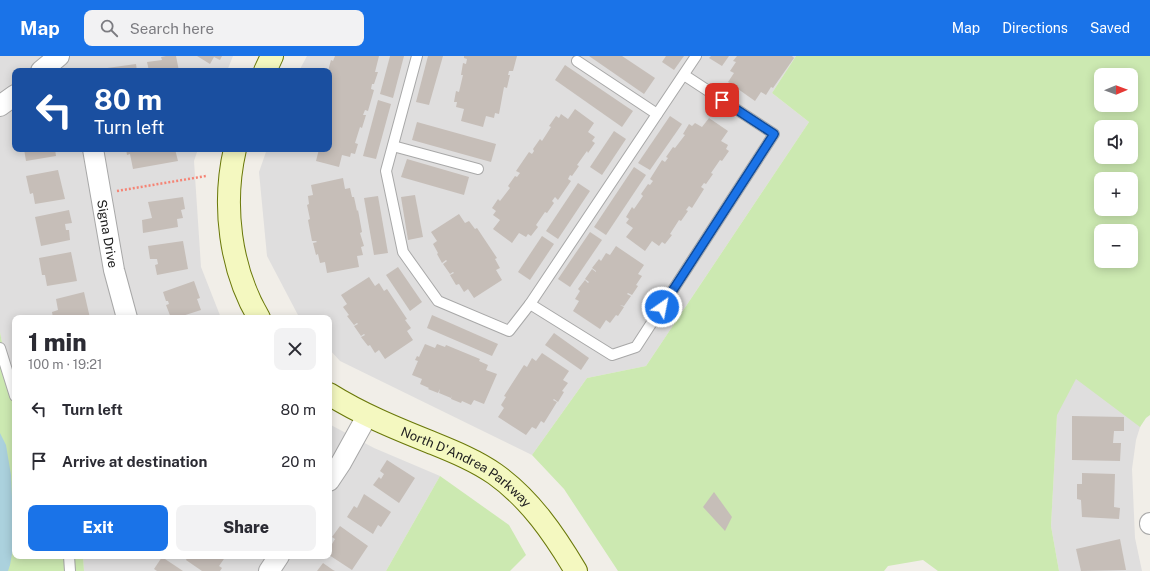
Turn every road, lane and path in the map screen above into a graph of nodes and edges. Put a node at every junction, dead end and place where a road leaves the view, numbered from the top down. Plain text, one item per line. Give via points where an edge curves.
1 (59, 56) edge
2 (272, 56) edge
3 (417, 56) edge
4 (696, 56) edge
5 (577, 61) dead end
6 (40, 67) edge
7 (266, 68) edge
8 (684, 75) junction
9 (12, 96) edge
10 (0, 106) edge
11 (657, 114) junction
12 (393, 146) junction
13 (93, 152) edge
14 (234, 152) edge
15 (478, 169) dead end
16 (206, 176) dead end
17 (100, 194) junction
18 (530, 304) junction
19 (126, 315) edge
20 (258, 315) edge
21 (0, 348) edge
22 (12, 386) edge
23 (332, 396) edge
24 (367, 416) junction
25 (332, 475) edge
26 (69, 559) edge
27 (277, 559) edge
28 (70, 571) edge
29 (269, 571) edge
30 (576, 571) edge

1 - 6 street
2 - 7 street
3 - 12 lane
4 - 8 lane
5 - 11 lane
8 - 11 lane
8 - 18 lane via 774,134 636,347 612,355
9 - 10 street
11 - 18 lane
12 - 15 lane
12 - 18 lane via 386,171 403,252 438,301 509,331
13 - 17 street, Signa Drive
14 - 20 street via 229,184 232,236 237,266
16 - 17 path
17 - 19 street, Signa Drive via 114,270
21 - 22 lane
23 - 24 street, North D'Andrea Parkway
24 - 25 street
24 - 30 street, North D'Andrea Parkway via 467,458 495,474 538,514
26 - 28 lane
27 - 29 street

